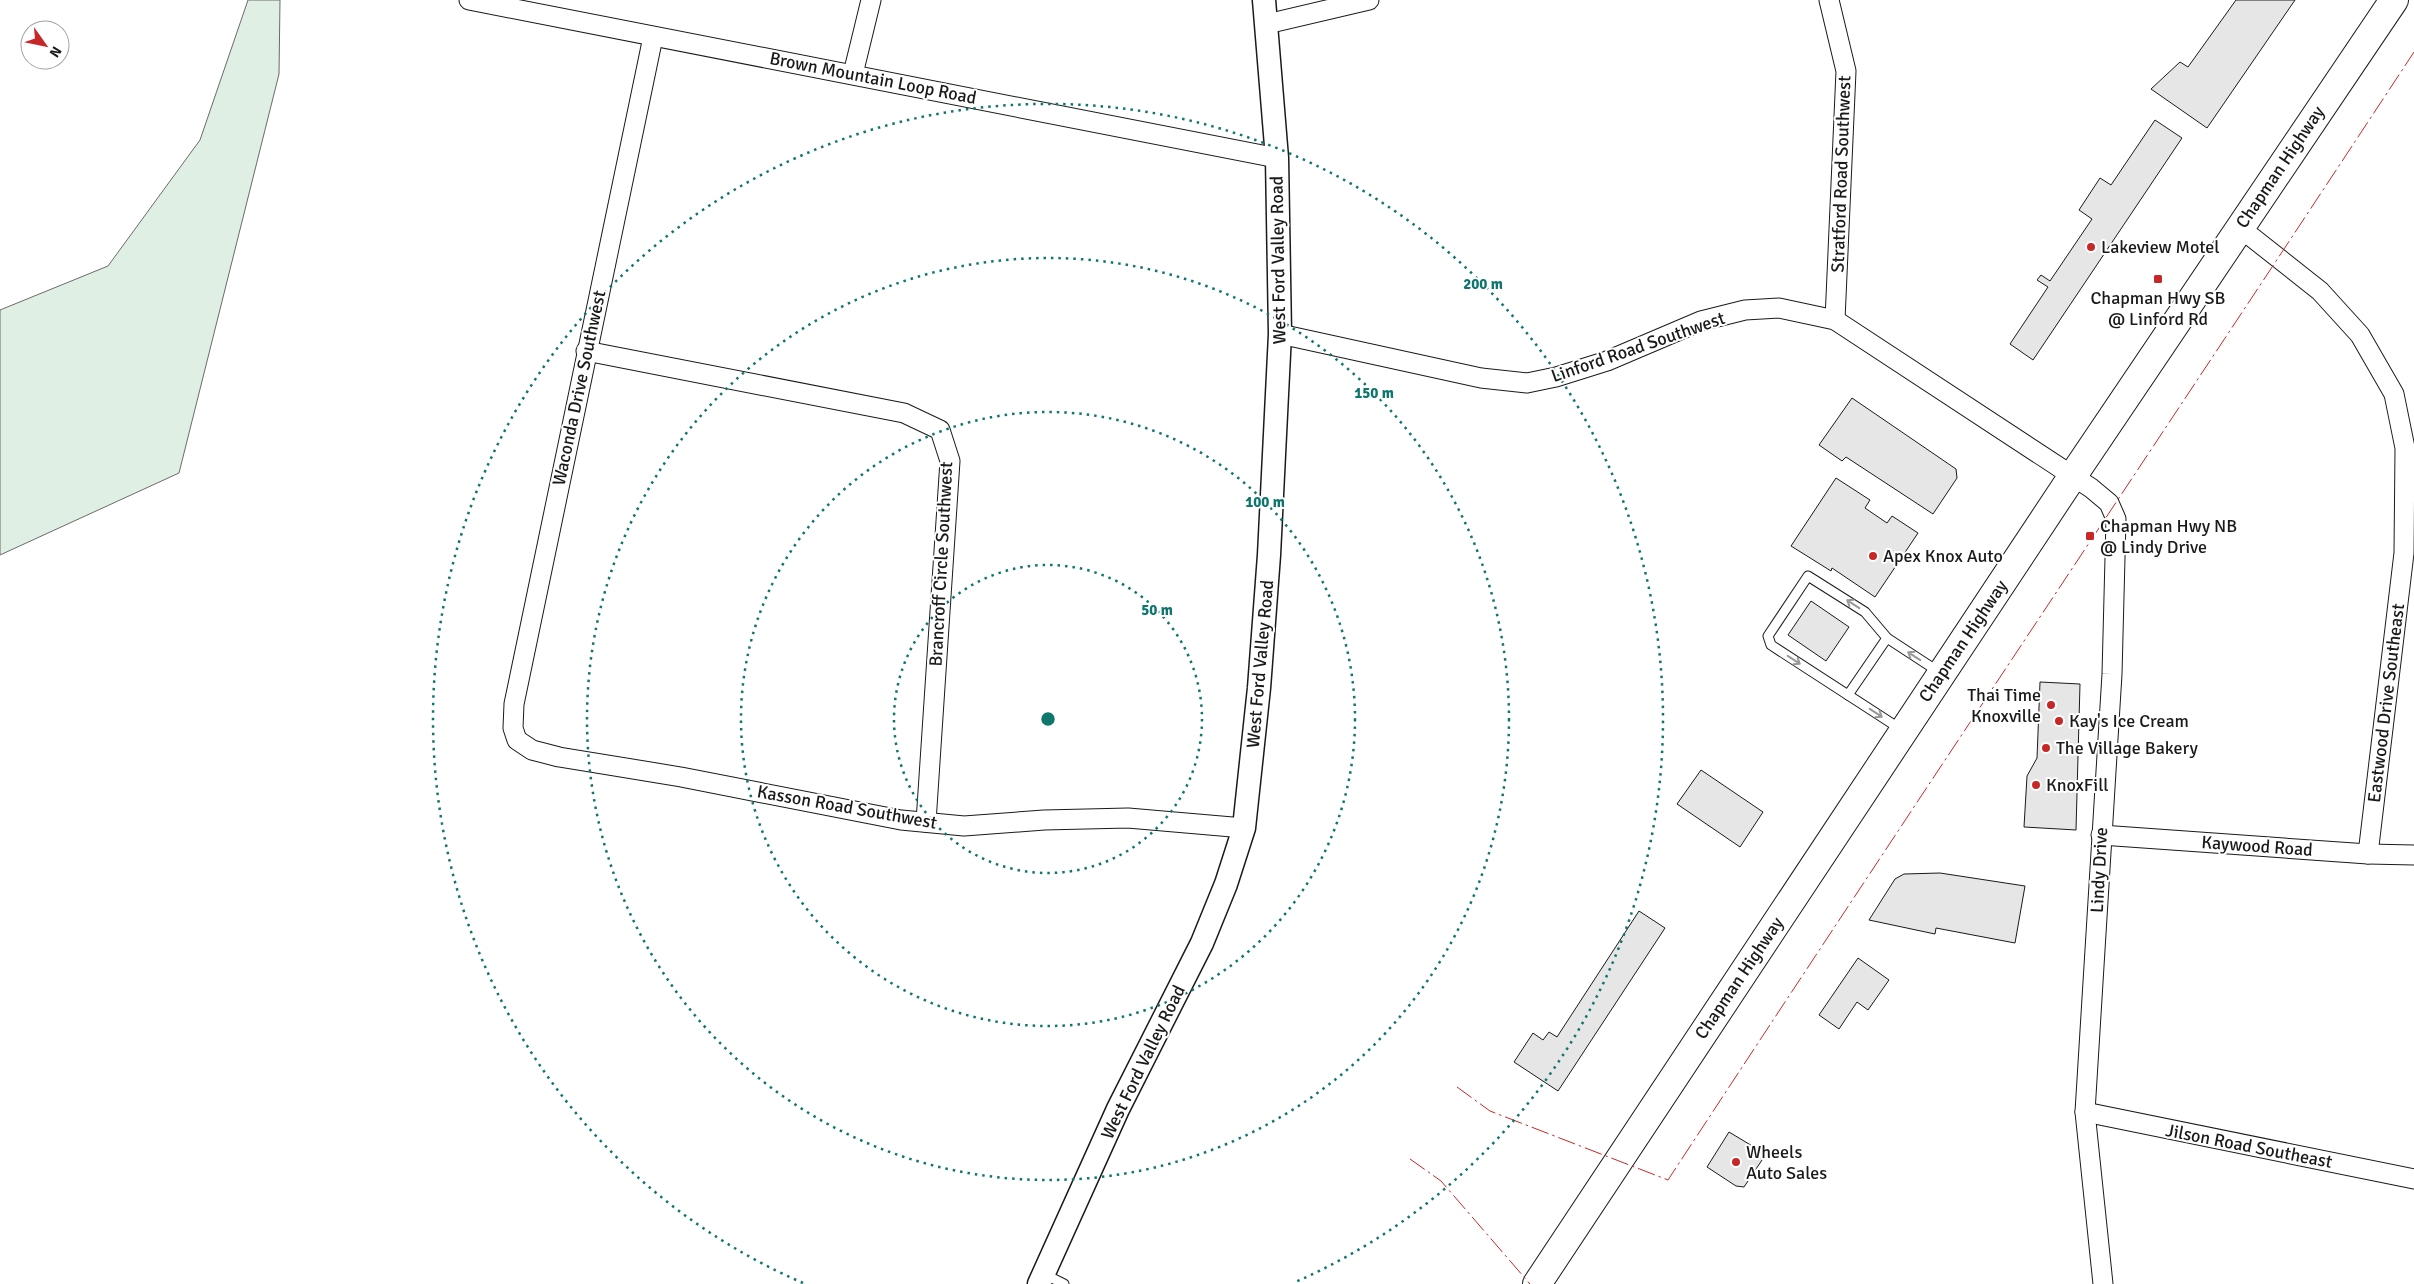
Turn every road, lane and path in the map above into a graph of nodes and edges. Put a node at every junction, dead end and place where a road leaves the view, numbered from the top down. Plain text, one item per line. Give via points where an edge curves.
1 (469, 0) edge
2 (871, 0) edge
3 (1264, 0) edge
4 (1369, 0) edge
5 (1829, 0) edge
6 (2394, 0) edge
7 (1268, 24) junction
8 (653, 37) junction
9 (854, 74) junction
10 (1276, 158) junction
11 (2239, 227) junction
12 (1835, 320) junction
13 (1280, 334) junction
14 (586, 351) junction
15 (2072, 477) junction
16 (2409, 553) edge
17 (1887, 638) junction
18 (1942, 674) junction
19 (1848, 695) junction
20 (1904, 731) junction
21 (517, 740) joint
22 (926, 822) junction
23 (1244, 828) junction
24 (2101, 835) junction
25 (2368, 854) junction
26 (2414, 854) edge
27 (2084, 1112) junction
28 (2414, 1179) edge
29 (1041, 1279) edge
30 (1064, 1284) edge
31 (1536, 1284) edge
32 (2103, 1284) edge

1 - 8 street, Brown Mountain Loop Road
2 - 9 street
3 - 7 street, West Ford Valley Road
4 - 7 street
5 - 12 street, Stratford Road Southwest via 1846,71
6 - 11 highway, Chapman Highway
7 - 10 street, West Ford Valley Road
8 - 9 street, Brown Mountain Loop Road
8 - 14 street, Waconda Drive Southwest
9 - 10 street, Brown Mountain Loop Road
10 - 13 street, West Ford Valley Road
11 - 15 highway, Chapman Highway
11 - 16 street, Eastwood Drive Southeast via 2320,291 2360,335 2394,394 2406,448
12 - 13 street, Linford Road Southwest via 1779,308 1745,310 1701,321 1606,361 1527,384 1481,378
12 - 15 street, Linford Road Southwest
13 - 23 street, West Ford Valley Road via 1269,555
14 - 21 street, Waconda Drive Southwest via 514,704 513,728
14 - 22 street, Brancroff Circle Southwest via 904,413 940,430 950,461
15 - 18 highway, Chapman Highway
15 - 24 street, Lindy Drive via 2103,496 2116,519 2112,674
16 - 25 street, Eastwood Drive Southeast
18 -> 17 lane
17 - 19 lane
17 -> 19 lane via 1865,612 1808,576 1768,636 1771,645
18 - 20 highway, Chapman Highway
19 -> 20 lane
20 - 31 highway, Chapman Highway
21 - 22 street, Kasson Road Southwest via 532,750 559,757
22 - 23 street, Kasson Road Southwest via 964,826 1128,818
23 - 29 street, West Ford Valley Road via 1202,943 1118,1109
24 - 25 street, Kaywood Road
24 - 27 street, Lindy Drive
25 - 26 street, Kaywood Road
27 - 28 street, Jilson Road Southeast
27 - 32 street, Lindy Drive
29 - 30 lane

